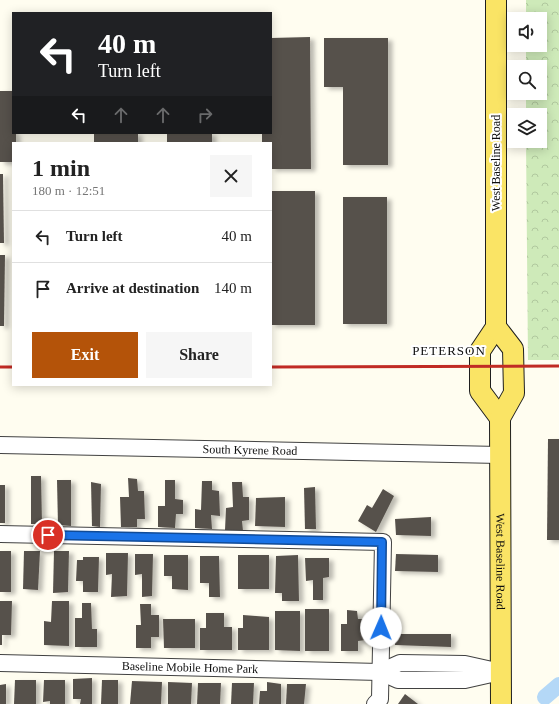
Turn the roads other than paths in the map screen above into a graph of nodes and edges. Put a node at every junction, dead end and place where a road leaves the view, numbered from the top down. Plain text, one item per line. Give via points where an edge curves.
1 (496, 0) edge
2 (496, 327) junction
3 (500, 418) junction
4 (0, 445) edge
5 (500, 455) junction
6 (0, 534) edge
7 (0, 663) edge
8 (380, 672) junction
9 (501, 672) junction
10 (375, 704) edge
11 (501, 704) edge

1 - 2 main road, West Baseline Road
2 - 3 main road, West Baseline Road via 513,349 514,393
2 - 3 main road via 480,351 480,391
3 - 5 main road, West Baseline Road
4 - 5 street, South Kyrene Road
5 - 9 main road, West Baseline Road
6 - 8 street via 382,542
7 - 8 street, Baseline Mobile Home Park
8 - 9 street, Baseline Mobile Home Park via 400,663 465,664
8 - 10 street via 380,699
9 - 11 main road, West Baseline Road

